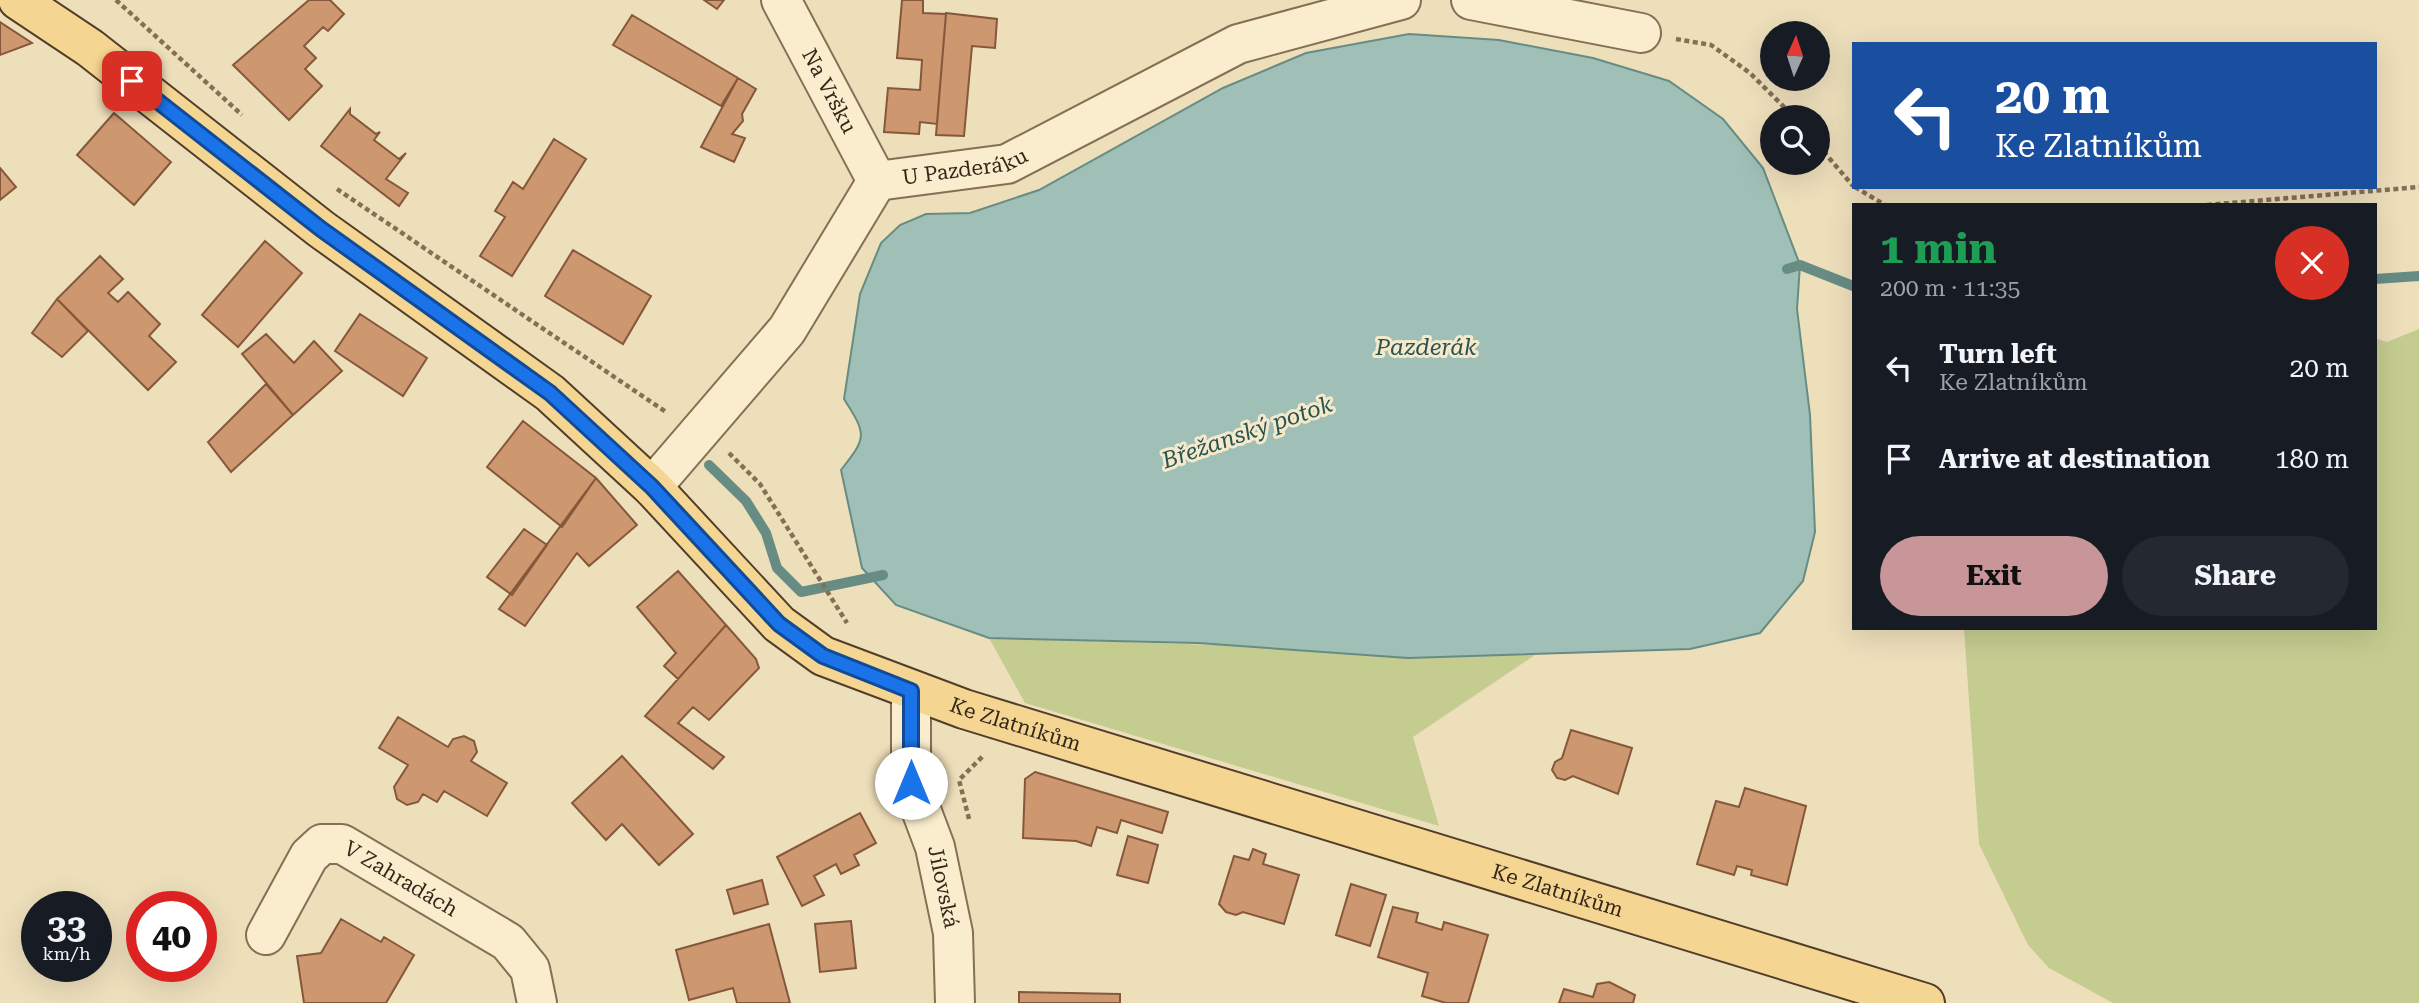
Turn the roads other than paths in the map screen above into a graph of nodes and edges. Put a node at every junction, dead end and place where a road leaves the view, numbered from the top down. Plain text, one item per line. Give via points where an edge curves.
1 (18, 0) edge
2 (781, 0) edge
3 (1401, 0) edge
4 (1471, 0) edge
5 (1641, 33) road end
6 (877, 181) junction
7 (652, 487) junction
8 (911, 691) junction
9 (266, 935) dead end
10 (537, 1003) edge
11 (955, 1003) edge
12 (1925, 1003) edge

1 - 7 main road, Ke Zlatníkům via 90,48 321,229 550,393
2 - 6 street, Na Vršku
3 - 6 street, U Pazderáku via 1238,44 1007,164
4 - 5 street
6 - 7 street, U Pazderáku via 787,330
7 - 8 main road, Ke Zlatníkům via 779,624 823,656
8 - 11 street, Jílovská via 911,783 935,847 953,933
8 - 12 main road, Ke Zlatníkům
9 - 10 street, V Zahradách via 309,856 322,844 342,844 508,942 530,968

